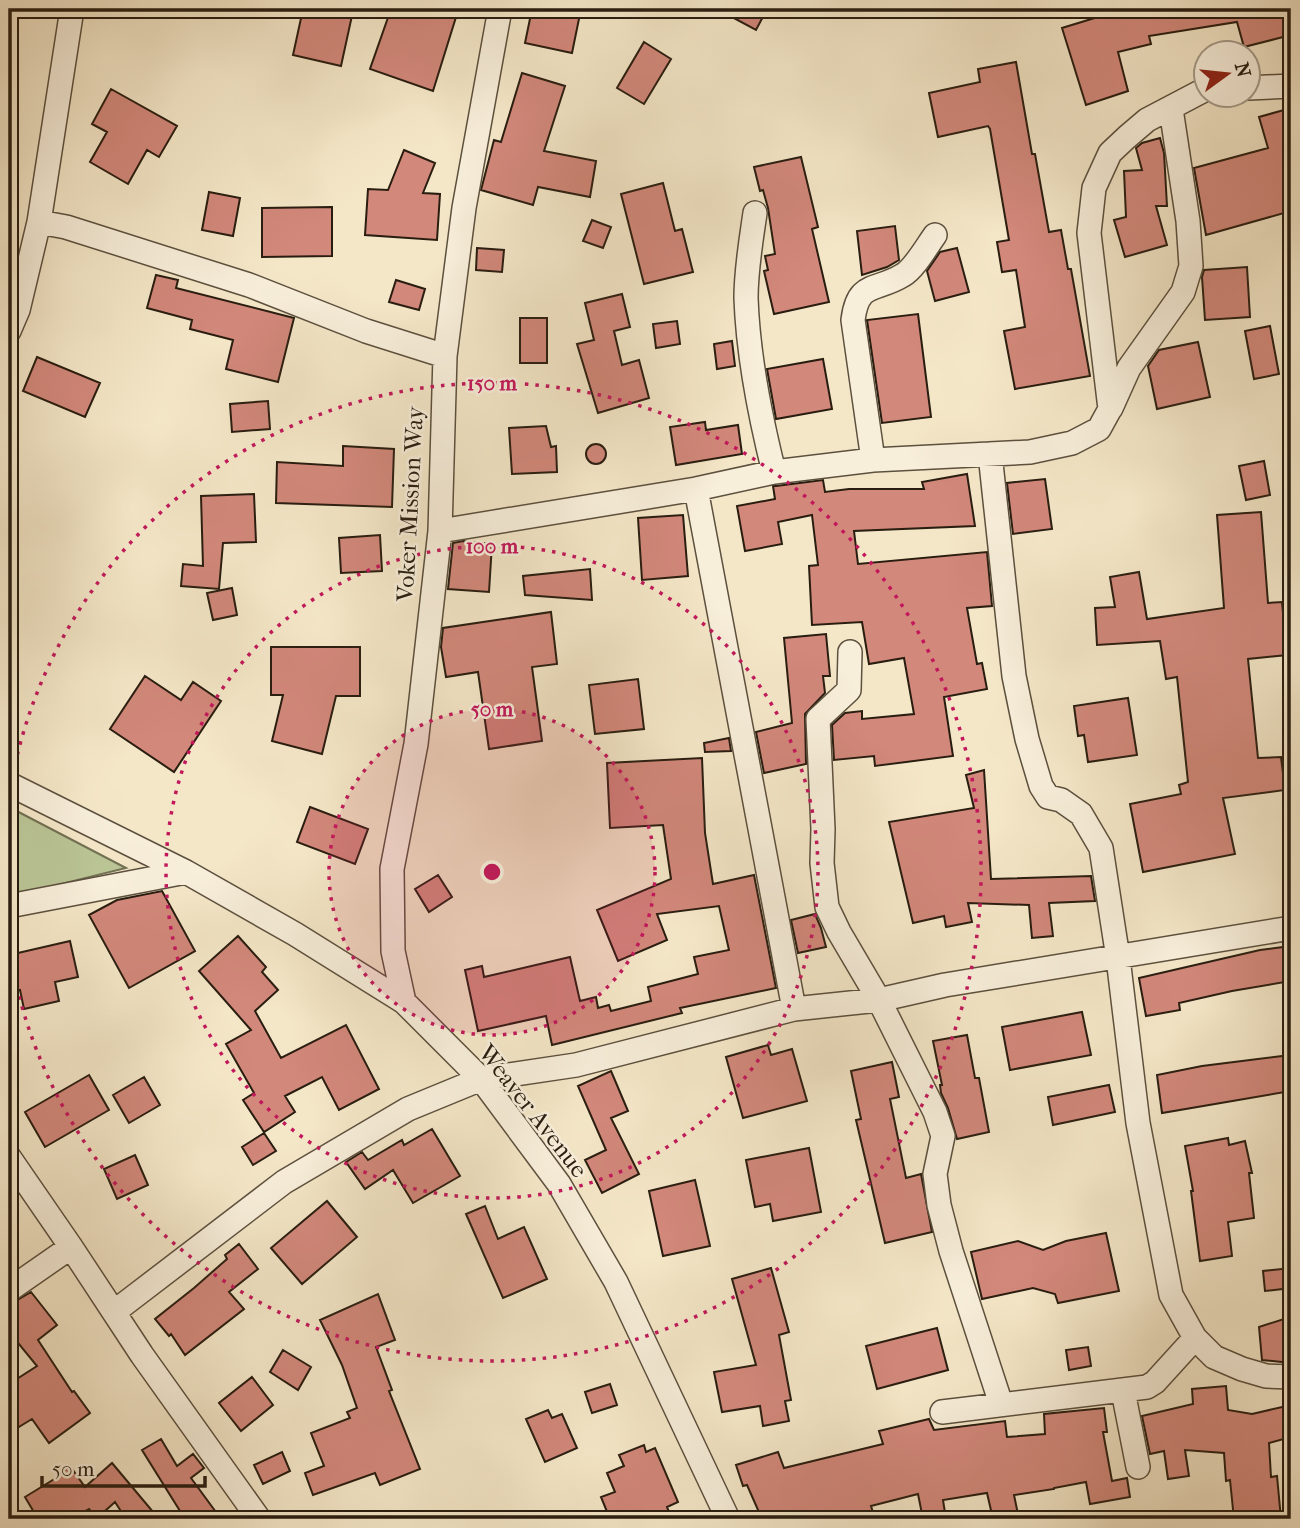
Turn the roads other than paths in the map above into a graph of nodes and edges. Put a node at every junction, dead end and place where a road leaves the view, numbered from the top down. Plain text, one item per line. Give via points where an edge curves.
1 (72, 9) edge
2 (500, 9) edge
3 (1291, 86) edge
4 (1262, 87) edge
5 (1192, 97) edge
6 (1171, 109) junction
7 (755, 212) dead end
8 (39, 222) junction
9 (935, 235) dead end
10 (9, 331) edge
11 (445, 356) junction
12 (1111, 409) junction
13 (990, 454) junction
14 (873, 460) junction
15 (774, 472) junction
16 (696, 489) junction
17 (440, 531) junction
18 (850, 652) dead end
19 (9, 784) edge
20 (186, 872) junction
21 (9, 906) edge
22 (1291, 928) edge
23 (1118, 958) junction
24 (879, 1000) junction
25 (404, 1002) junction
26 (794, 1009) junction
27 (481, 1079) junction
28 (9, 1157) edge
29 (71, 1247) junction
30 (9, 1290) edge
31 (114, 1312) junction
32 (1195, 1338) junction
33 (1291, 1377) edge
34 (1123, 1391) junction
35 (1001, 1404) junction
36 (942, 1412) dead end
37 (1138, 1467) dead end
38 (259, 1519) edge
39 (728, 1519) edge

1 - 8 street
2 - 11 street, Voker Mission Way via 464,208
3 - 4 street
5 - 6 street
6 - 12 street via 1191,266 1183,292 1129,368
6 - 12 street via 1147,120 1110,153 1094,188 1089,233
7 - 15 street via 747,262 748,331
8 - 10 street
8 - 11 street via 249,285
9 - 14 street via 906,275 867,290 855,302 853,320
11 - 17 street, Voker Mission Way
12 - 13 street via 1099,429 1072,443
13 - 14 street
13 - 23 street via 1014,676 1027,739 1041,786 1048,796 1081,814 1101,849
14 - 15 street
15 - 16 street
16 - 17 street
16 - 26 street
17 - 25 street, Voker Mission Way via 416,744 392,869 393,951
18 - 24 street via 849,690 818,719 822,863 827,907
19 - 20 street, Weaver Avenue
20 - 21 street
20 - 25 street, Weaver Avenue
22 - 23 street
23 - 24 street
23 - 32 street via 1138,1123 1171,1295
24 - 26 street
24 - 35 street via 924,1086 943,1136 935,1174 939,1205
25 - 27 street, Weaver Avenue
26 - 27 street via 576,1065
27 - 31 street via 408,1109 284,1182
27 - 39 street, Weaver Avenue via 559,1184 616,1282
28 - 29 street
29 - 30 street
29 - 31 street
31 - 38 street
32 - 33 street via 1213,1357 1242,1369
32 - 34 street via 1155,1382
34 - 35 street
34 - 37 street
35 - 36 street

